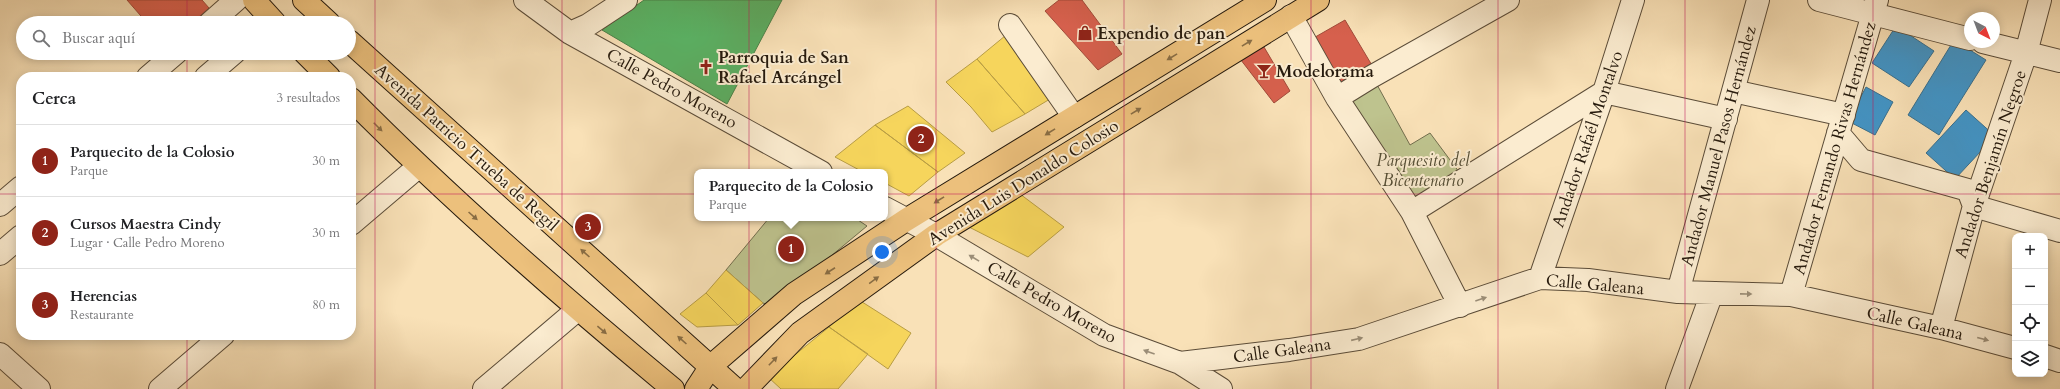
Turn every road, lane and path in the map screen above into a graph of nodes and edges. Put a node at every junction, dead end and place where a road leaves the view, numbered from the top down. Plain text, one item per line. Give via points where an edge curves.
1 (236, 0) edge
2 (254, 0) edge
3 (304, 0) edge
4 (525, 0) edge
5 (626, 0) edge
6 (1265, 0) edge
7 (1318, 0) edge
8 (1508, 0) edge
9 (1633, 0) edge
10 (1758, 0) edge
11 (1819, 0) edge
12 (2040, 0) edge
13 (1875, 8) edge
14 (218, 16) edge
15 (267, 16) edge
16 (321, 16) edge
17 (1291, 16) junction
18 (1010, 25) dead end
19 (570, 33) junction
20 (1964, 37) edge
21 (2000, 46) edge
22 (356, 47) edge
23 (2026, 53) junction
24 (168, 60) edge
25 (226, 60) edge
26 (312, 60) edge
27 (2060, 61) edge
28 (154, 72) edge
29 (212, 72) edge
30 (324, 72) edge
31 (1733, 91) junction
32 (1604, 92) junction
33 (1337, 98) junction
34 (356, 105) edge
35 (1074, 117) junction
36 (1726, 119) junction
37 (1841, 124) junction
38 (418, 166) junction
39 (816, 169) edge
40 (16, 191) edge
41 (0, 205) edge
42 (1974, 206) junction
43 (888, 210) edge
44 (1412, 212) junction
45 (356, 220) edge
46 (906, 220) junction
47 (2060, 231) edge
48 (936, 235) junction
49 (16, 240) edge
50 (0, 254) edge
51 (1540, 278) junction
52 (1678, 292) junction
53 (1712, 293) junction
54 (1791, 295) junction
55 (1460, 306) junction
56 (577, 310) junction
57 (1941, 328) junction
58 (216, 340) edge
59 (2012, 347) edge
60 (0, 354) edge
61 (2048, 357) edge
62 (2060, 361) edge
63 (1180, 363) junction
64 (711, 366) junction
65 (39, 389) edge
66 (160, 389) edge
67 (484, 389) edge
68 (673, 389) edge
69 (696, 389) edge
70 (735, 389) edge
71 (746, 389) edge
72 (1221, 389) edge
73 (1677, 389) edge

1 - 14 street
2 - 15 main road
3 - 16 main road
4 - 19 street, Calle Pedro Moreno
5 - 19 street via 588,25
6 -> 35 main road
7 - 17 main road, Avenida Luis Donaldo Colosio
8 - 33 street
9 - 32 street, Andador Rafaél Montalvo
10 - 31 street, Andador Manuel Pasos Hernández
11 - 13 street
12 - 23 street, Andador Benjamín Negroe
13 - 20 street
13 - 37 street, Andador Fernando Rivas Hernández
17 - 33 street
48 -> 17 main road, Avenida Luis Donaldo Colosio
18 - 35 street
19 - 39 street, Calle Pedro Moreno
21 - 23 street
64 -> 22 main road, Avenida Patricio Trueba de Regil
23 - 27 street
23 - 42 street, Andador Benjamín Negroe
24 - 28 street
25 - 29 street
26 - 30 main road
31 - 36 street, Andador Manuel Pasos Hernández
31 - 37 street
32 - 36 street
32 - 44 street
32 - 51 street, Andador Rafaél Montalvo
33 - 44 street
34 -> 38 main road
35 -> 46 main road
36 - 52 street, Andador Manuel Pasos Hernández
37 - 42 street via 1861,160 1968,190
37 - 54 street, Andador Fernando Rivas Hernández
38 - 45 street
38 -> 56 main road
40 - 41 street
42 - 47 street
42 - 57 street, Andador Benjamín Negroe
43 - 46 street, Calle Pedro Moreno
44 - 55 street
46 - 48 street, Calle Pedro Moreno
46 -> 64 main road via 794,294
63 -> 48 street, Calle Pedro Moreno via 1104,335
71 -> 48 main road, Avenida Luis Donaldo Colosio via 800,334
49 - 50 street
51 - 52 street, Calle Galeana via 1588,280
55 -> 51 street, Calle Galeana
52 - 53 street, Calle Galeana
53 -> 54 street, Calle Galeana
53 - 73 street
54 - 57 street, Calle Galeana
63 -> 55 street, Calle Galeana via 1359,339
56 - 67 street
56 -> 68 main road
57 -> 59 street, Calle Galeana
58 - 66 street
60 - 65 street
61 - 62 street
63 - 72 street, Calle Pedro Moreno
64 - 69 main road
64 - 70 main road, Avenida Patricio Trueba de Regil

